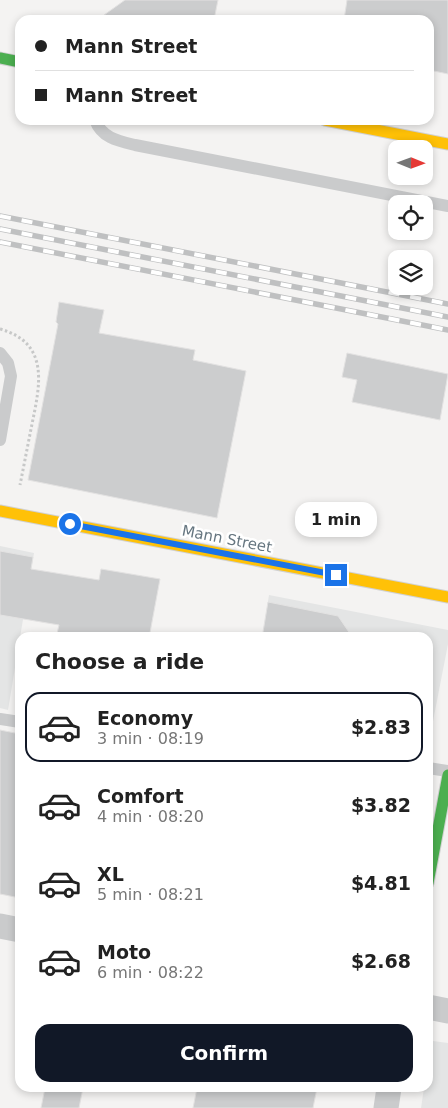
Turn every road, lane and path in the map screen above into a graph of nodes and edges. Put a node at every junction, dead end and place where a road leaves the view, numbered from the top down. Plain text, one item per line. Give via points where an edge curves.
1 (0, 58) edge
2 (15, 61) edge
3 (96, 125) edge
4 (351, 125) edge
5 (448, 144) edge
6 (448, 206) edge
7 (0, 329) edge
8 (0, 354) edge
9 (0, 402) edge
10 (4, 415) junction
11 (0, 440) edge
12 (20, 485) dead end
13 (0, 511) edge
14 (448, 597) edge
15 (0, 719) edge
16 (15, 721) edge
17 (433, 768) edge
18 (448, 770) edge
19 (448, 775) edge
20 (433, 856) edge
21 (433, 1007) edge
22 (448, 1011) edge
23 (388, 1092) edge
24 (386, 1108) edge

1 - 2 main road
3 - 6 lane via 108,136 135,145
4 - 5 main road
7 - 12 path via 24,342 34,354 38,367 38,396
8 - 10 lane via 8,363 11,376
9 - 10 lane
10 - 11 lane
13 - 14 main road, Mann Street
15 - 16 lane
17 - 18 lane
19 - 20 main road
21 - 22 street
23 - 24 street

